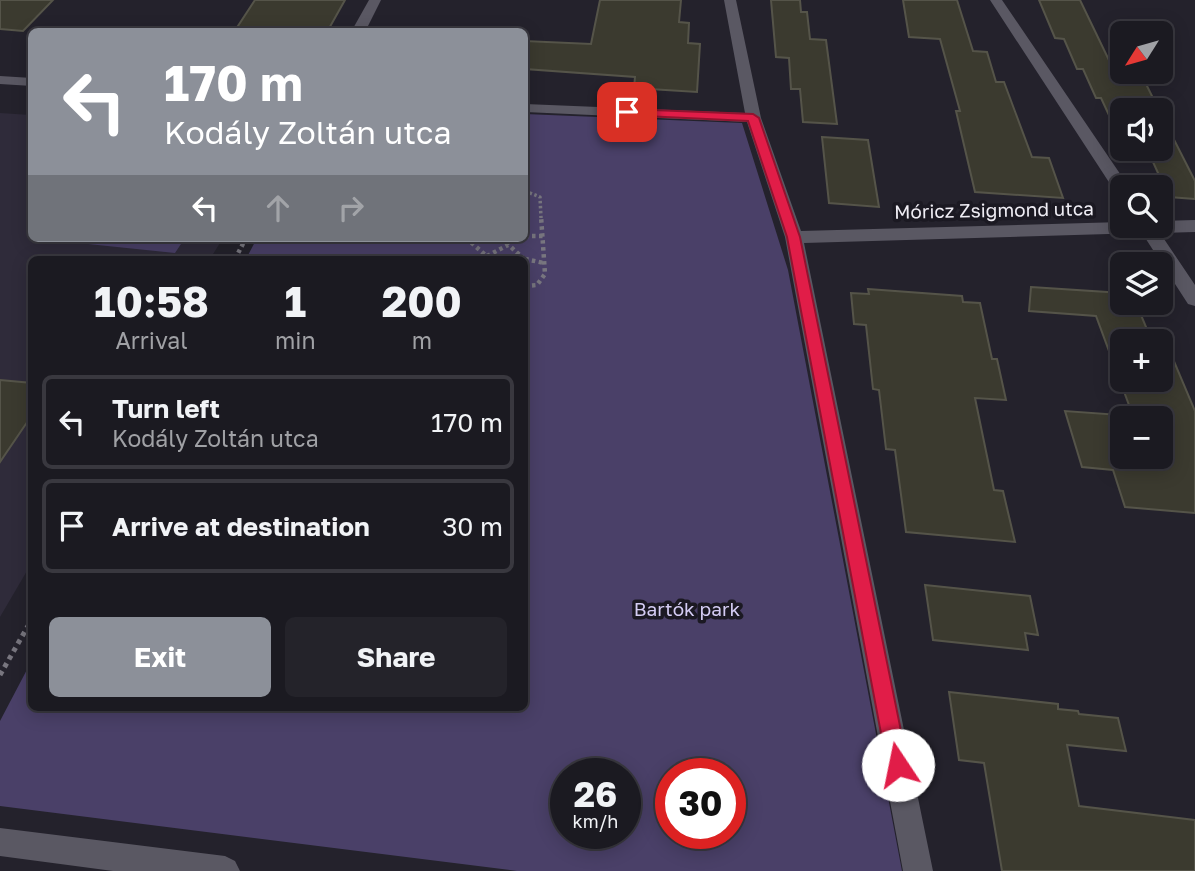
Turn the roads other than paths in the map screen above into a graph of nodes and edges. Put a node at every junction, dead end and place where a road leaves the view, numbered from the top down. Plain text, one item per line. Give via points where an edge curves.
1 (375, 0) edge
2 (730, 0) edge
3 (996, 0) edge
4 (360, 28) edge
5 (0, 80) edge
6 (28, 82) edge
7 (528, 108) edge
8 (753, 118) junction
9 (1113, 175) edge
10 (1173, 226) edge
11 (1195, 226) edge
12 (1110, 227) edge
13 (794, 237) junction
14 (1155, 238) edge
15 (1195, 299) edge
16 (0, 842) edge
17 (225, 871) edge
18 (918, 871) edge

1 - 4 street
2 - 8 street
3 - 9 street
5 - 6 street
7 - 8 street
8 - 13 street
10 - 11 street, Móricz Zsigmond utca
12 - 13 street, Móricz Zsigmond utca
13 - 18 street
14 - 15 street
16 - 17 street

